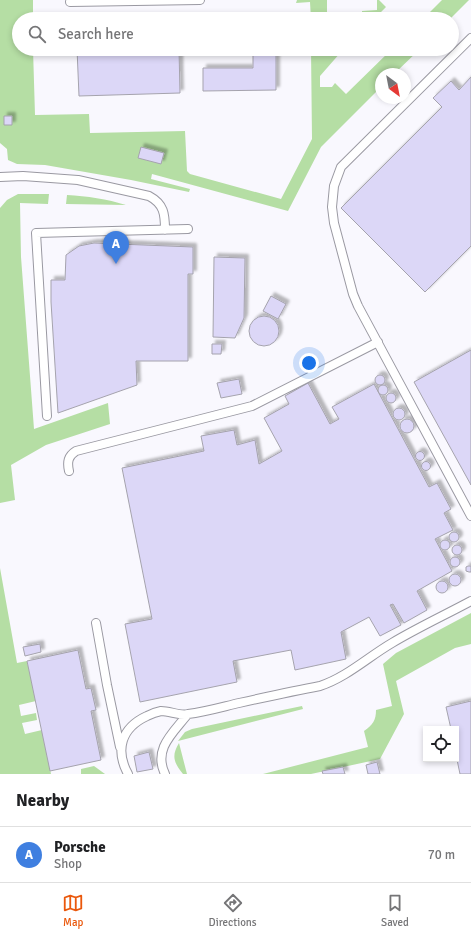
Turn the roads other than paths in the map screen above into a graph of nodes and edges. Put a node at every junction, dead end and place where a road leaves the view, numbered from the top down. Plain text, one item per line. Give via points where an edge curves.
1 (200, 0) edge
2 (70, 2) dead end
3 (471, 38) edge
4 (459, 50) edge
5 (453, 56) edge
6 (0, 177) edge
7 (188, 229) dead end
8 (165, 230) junction
9 (378, 342) junction
10 (47, 416) dead end
11 (69, 471) dead end
12 (471, 516) edge
13 (471, 602) edge
14 (96, 623) dead end
15 (187, 715) junction
16 (123, 757) junction
17 (128, 774) edge
18 (165, 774) edge

1 - 2 lane
3 - 4 lane
5 - 9 lane via 342,167 334,186 333,217 353,294
6 - 8 lane via 78,180 149,196 160,204 165,219
7 - 8 lane
8 - 10 lane via 36,233
9 - 11 lane via 252,406 76,451 68,460
9 - 12 lane
13 - 15 lane via 392,644 328,683
14 - 16 lane
15 - 16 lane via 161,711 140,719 124,735 121,747
15 - 18 lane via 163,747 160,757
16 - 17 lane

